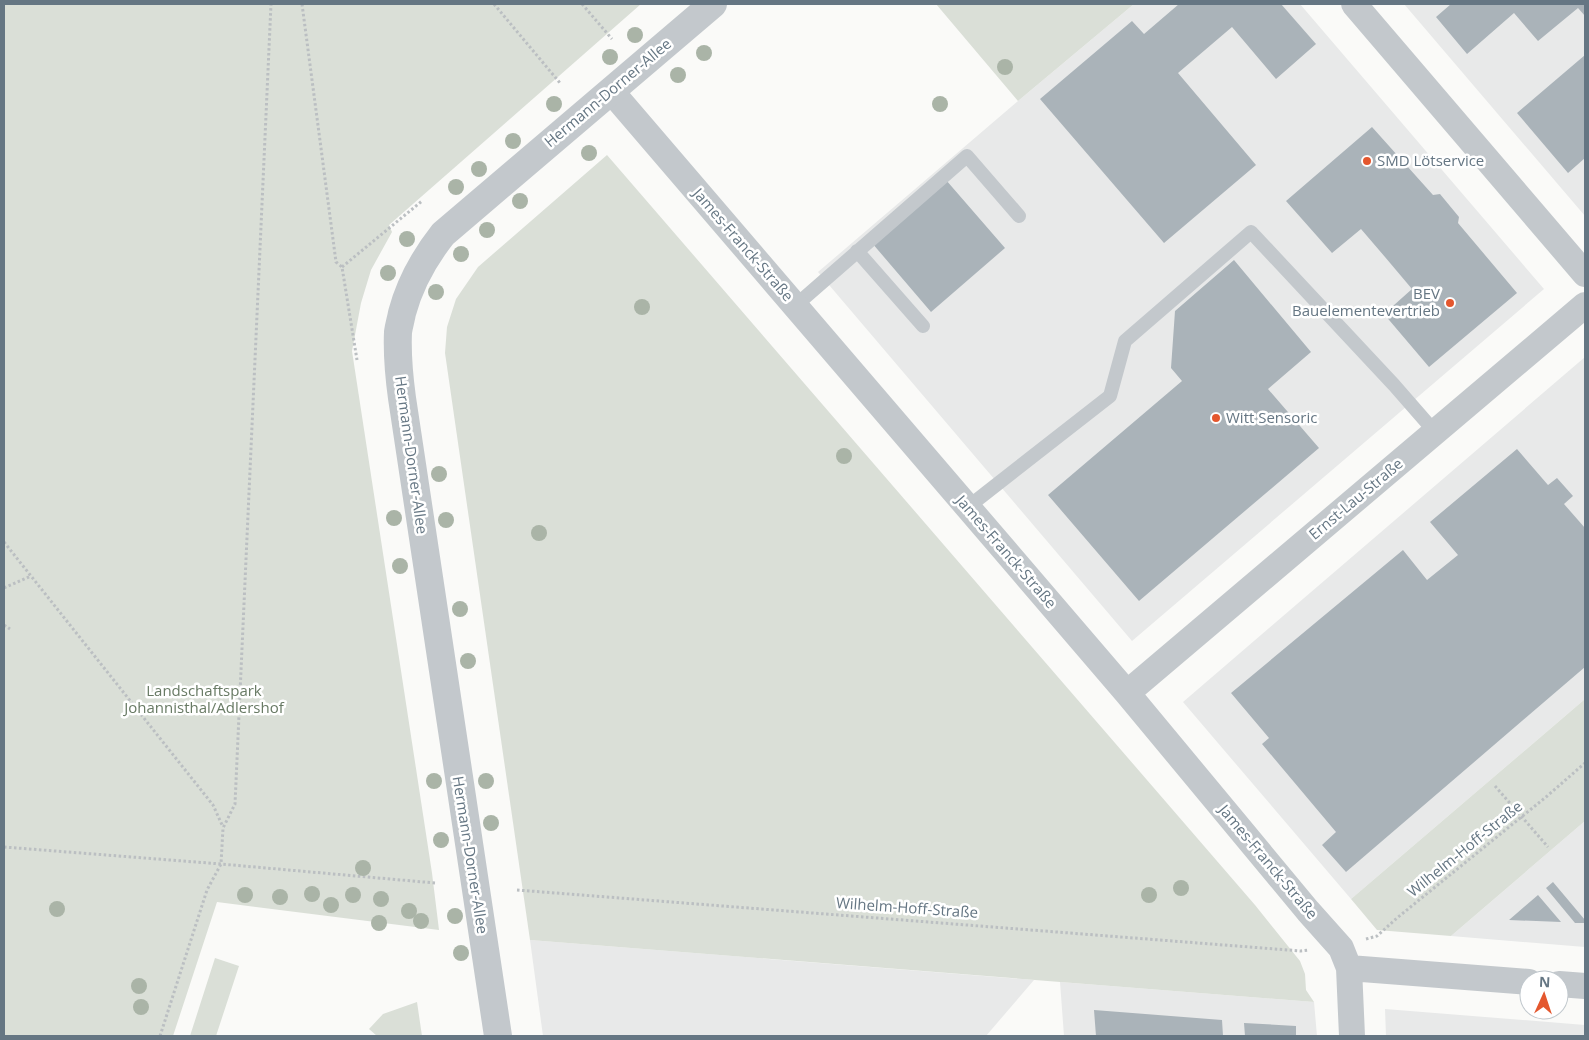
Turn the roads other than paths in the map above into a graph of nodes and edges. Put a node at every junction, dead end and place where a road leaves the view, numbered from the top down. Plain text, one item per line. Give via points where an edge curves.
1 (713, 4) edge
2 (1354, 4) edge
3 (611, 91) junction
4 (1020, 216) dead end
5 (857, 251) junction
6 (1585, 274) edge
7 (795, 306) junction
8 (1585, 306) edge
9 (923, 326) dead end
10 (1435, 432) junction
11 (968, 507) junction
12 (1128, 693) junction
13 (1349, 968) junction
14 (1519, 981) edge
15 (1569, 985) edge
16 (1585, 986) edge
17 (498, 1036) edge
18 (1352, 1036) edge

1 - 3 street, Hermann-Dorner-Allee
2 - 6 street
3 - 7 street, James-Franck-Straße
3 - 17 street, Hermann-Dorner-Allee via 443,234 421,265 407,296 398,329 402,398
4 - 5 lane via 967,156
5 - 7 lane
5 - 9 lane
7 - 11 street, James-Franck-Straße
8 - 10 street, Ernst-Lau-Straße
10 - 11 lane via 1252,232 1125,341 1110,396
10 - 12 street, Ernst-Lau-Straße
11 - 12 street, James-Franck-Straße
12 - 13 street, James-Franck-Straße via 1341,948
13 - 14 street
13 - 18 street, James-Franck-Straße
15 - 16 street

